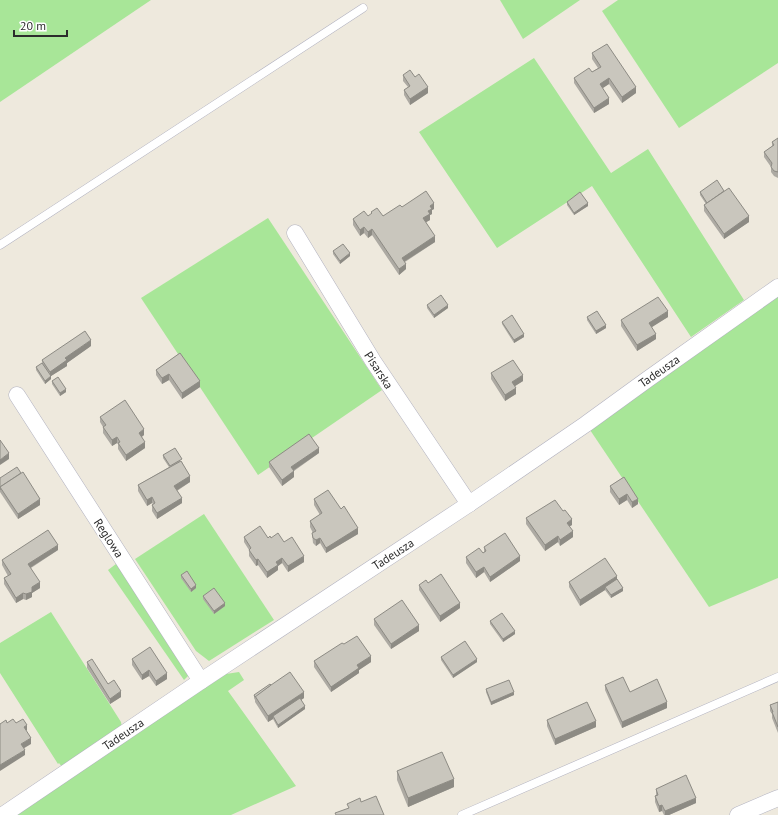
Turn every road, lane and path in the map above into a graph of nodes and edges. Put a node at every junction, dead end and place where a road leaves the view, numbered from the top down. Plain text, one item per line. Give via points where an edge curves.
1 (363, 8) dead end
2 (295, 233) dead end
3 (0, 245) edge
4 (778, 287) edge
5 (18, 395) dead end
6 (469, 504) junction
7 (778, 677) edge
8 (201, 681) junction
9 (778, 798) edge
10 (3, 815) edge
11 (462, 815) edge
12 (738, 815) edge

1 - 3 lane
2 - 6 street, Pisarska via 373,361
4 - 6 street, Tadeusza via 583,427
5 - 8 street, Reglowa
6 - 8 street, Tadeusza
7 - 11 lane
8 - 10 street, Tadeusza
9 - 12 street

